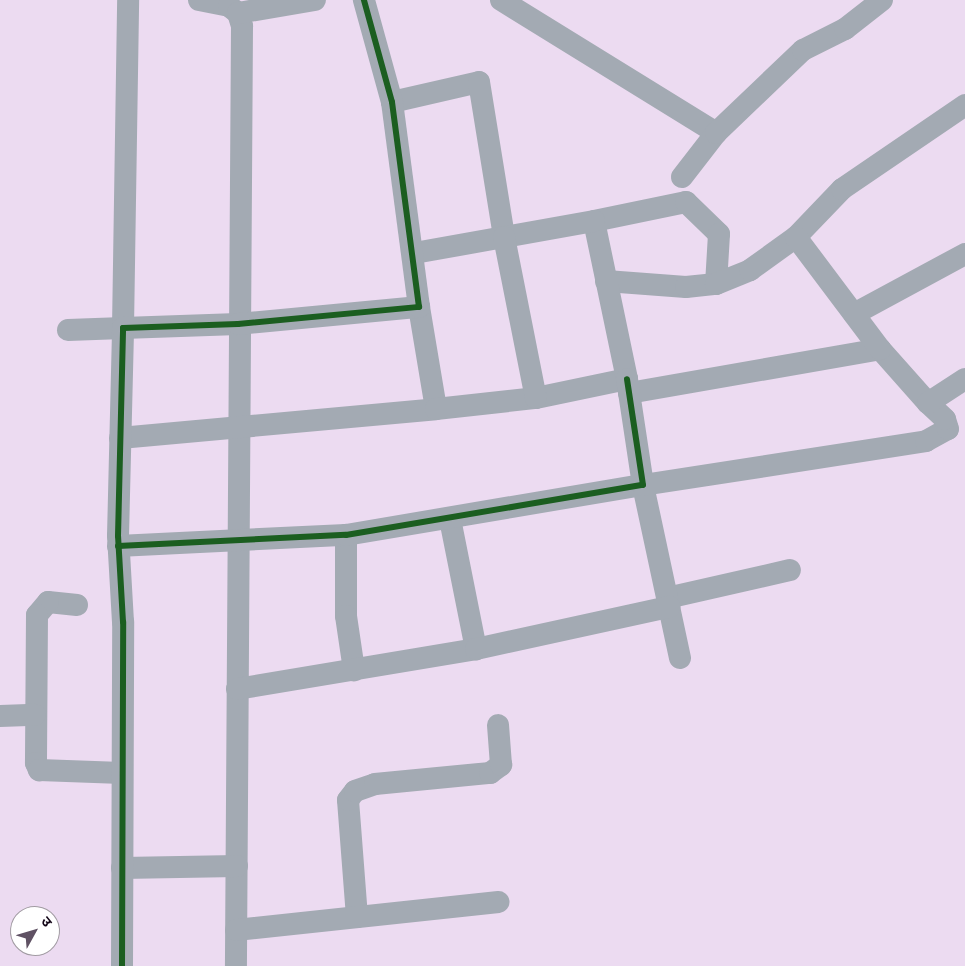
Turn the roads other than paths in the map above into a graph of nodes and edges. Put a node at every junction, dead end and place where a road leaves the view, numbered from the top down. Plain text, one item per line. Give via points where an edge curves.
1 (128, 0) edge
2 (199, 0) edge
3 (315, 0) edge
4 (364, 0) edge
5 (501, 0) edge
6 (882, 0) edge
7 (238, 13) junction
8 (392, 102) junction
9 (965, 106) edge
10 (716, 134) junction
11 (682, 177) dead end
12 (594, 221) junction
13 (504, 237) junction
14 (796, 238) junction
15 (414, 253) junction
16 (965, 254) edge
17 (606, 281) junction
18 (716, 284) junction
19 (419, 307) junction
20 (854, 314) junction
21 (238, 324) junction
22 (123, 328) junction
23 (68, 330) dead end
24 (880, 349) junction
25 (965, 379) edge
26 (628, 386) junction
27 (536, 398) junction
28 (928, 403) junction
29 (436, 409) junction
30 (237, 430) junction
31 (120, 438) junction
32 (643, 485) junction
33 (450, 519) junction
34 (346, 535) junction
35 (237, 538) junction
36 (118, 546) junction
37 (790, 570) dead end
38 (668, 602) junction
39 (77, 605) dead end
40 (476, 649) junction
41 (680, 658) dead end
42 (354, 670) junction
43 (237, 689) junction
44 (35, 715) junction
45 (0, 716) edge
46 (498, 725) dead end
47 (122, 773) junction
48 (237, 866) junction
49 (122, 868) junction
50 (499, 902) dead end
51 (357, 917) junction
52 (236, 930) junction
53 (122, 966) edge
54 (236, 966) edge

1 - 22 street
2 - 7 street via 229,6
3 - 7 street
4 - 8 street
5 - 10 street
6 - 10 street via 845,28 803,50
7 - 21 street
8 - 13 street via 479,82
8 - 15 street
9 - 14 street via 842,189
10 - 11 street
12 - 13 street
12 - 17 street
12 - 18 street via 686,202 718,234
13 - 15 street
13 - 27 street
14 - 18 street via 750,270
14 - 20 street
15 - 19 street
16 - 20 street
17 - 18 street via 686,287
17 - 26 street
19 - 21 street
19 - 29 street
20 - 24 street
21 - 22 street
21 - 30 street
22 - 23 street
22 - 31 street
24 - 26 street
24 - 28 street
25 - 28 street
26 - 27 street
26 - 32 street
27 - 29 street
28 - 32 street via 946,419 948,429 926,442
29 - 30 street
30 - 31 street
30 - 35 street
31 - 36 street
32 - 33 street
32 - 38 street
33 - 34 street
33 - 40 street
34 - 35 street
34 - 42 street via 346,616
35 - 36 street
35 - 43 street
36 - 47 street
37 - 38 street
38 - 40 street
38 - 41 street
39 - 44 street via 48,602 37,615
40 - 42 street
42 - 43 street
43 - 48 street
44 - 45 street
44 - 47 street via 40,770
46 - 51 street via 501,765 490,774 369,785 351,796 348,817
47 - 49 street
48 - 49 street
48 - 52 street
49 - 53 street
50 - 51 street
51 - 52 street
52 - 54 street

